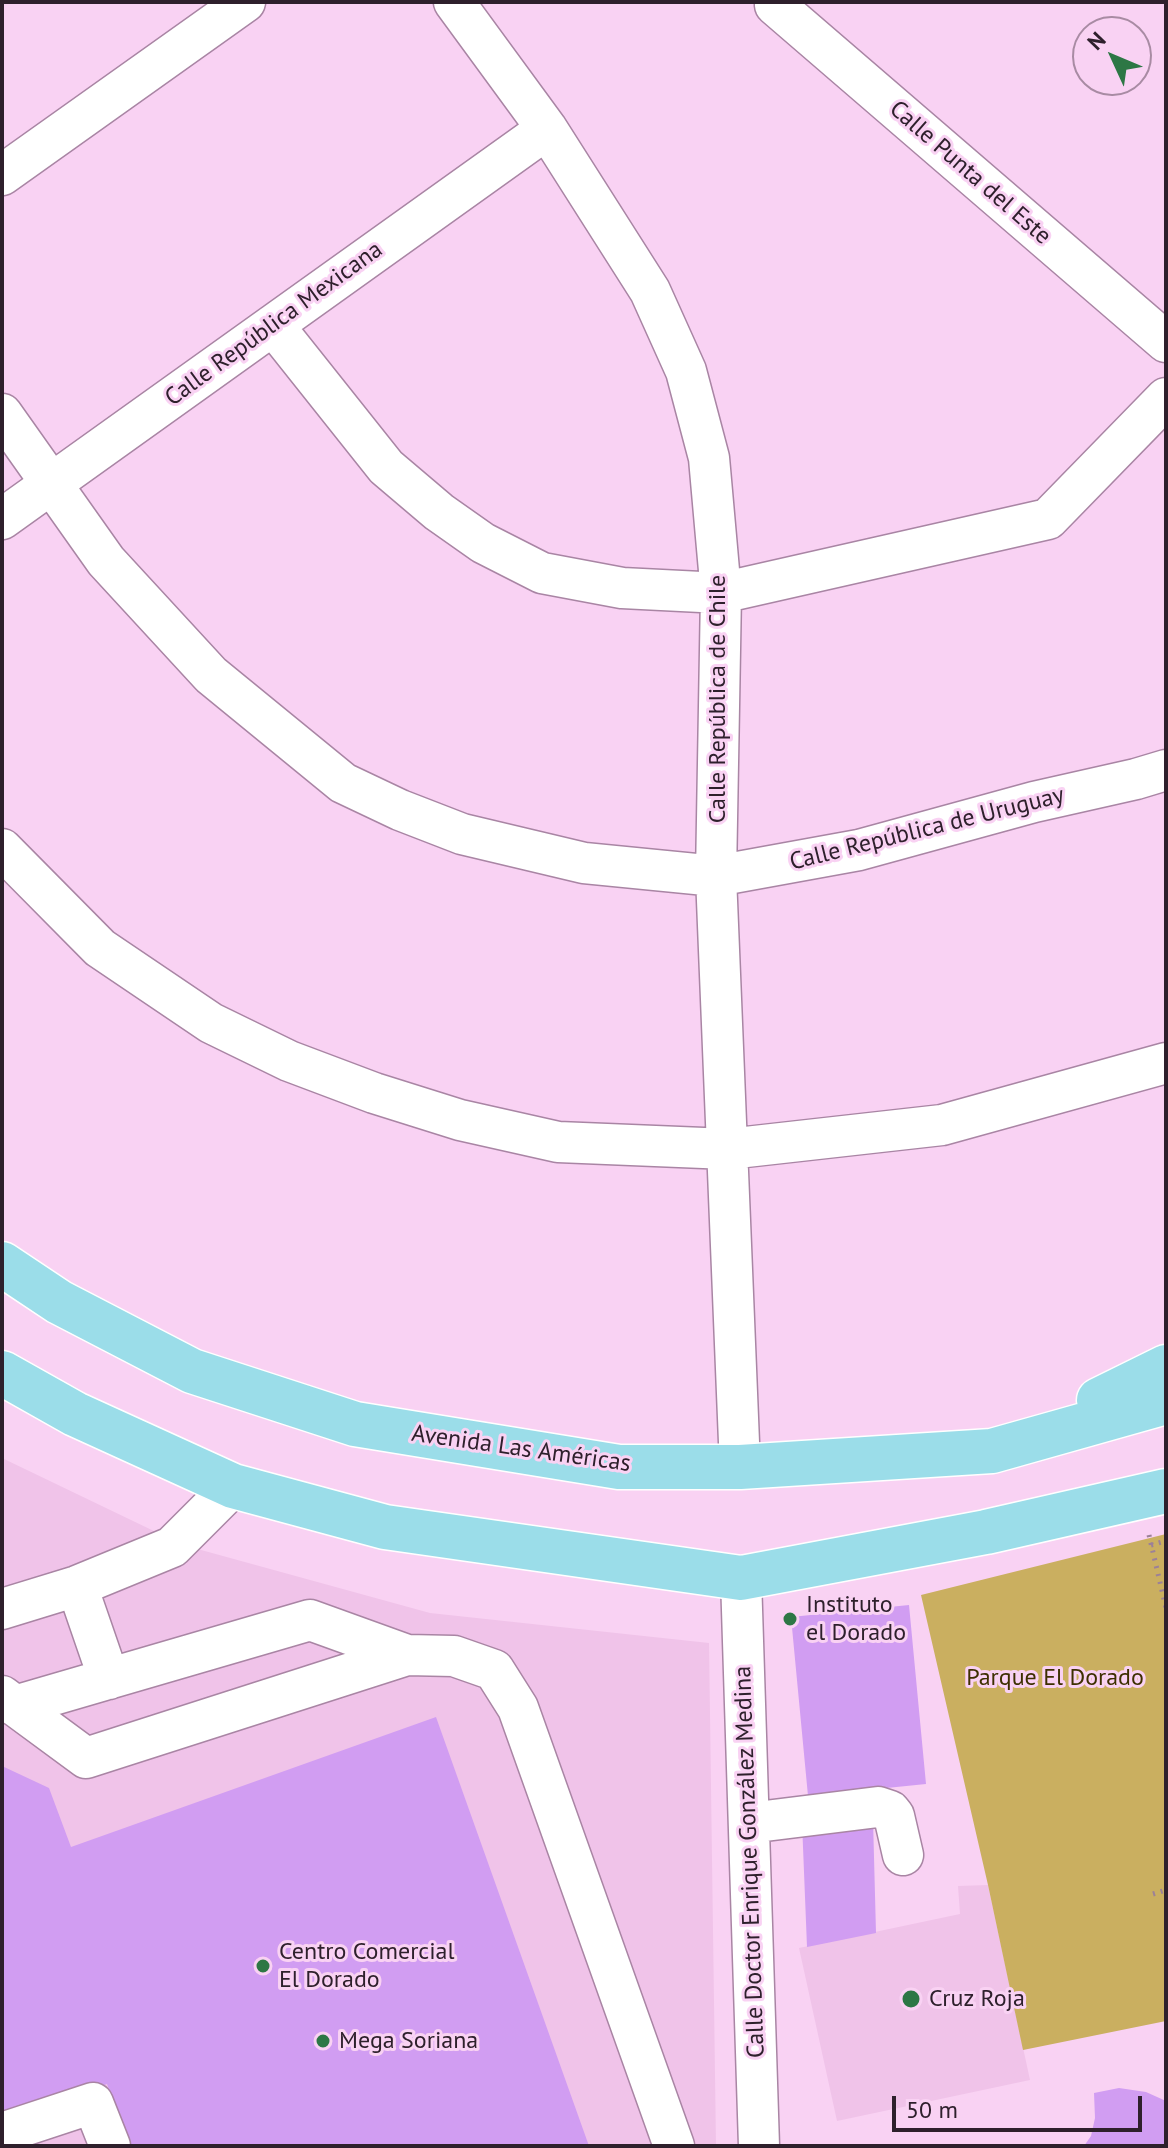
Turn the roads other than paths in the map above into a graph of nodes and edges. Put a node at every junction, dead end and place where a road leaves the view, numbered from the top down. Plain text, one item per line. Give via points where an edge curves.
1 (245, 2) edge
2 (454, 2) edge
3 (775, 5) dead end
4 (547, 129) junction
5 (2, 175) edge
6 (273, 325) junction
7 (1166, 342) edge
8 (1166, 398) edge
9 (2, 414) edge
10 (52, 483) junction
11 (2, 519) edge
12 (721, 593) junction
13 (1166, 770) edge
14 (2, 849) edge
15 (716, 876) junction
16 (1166, 1063) edge
17 (728, 1149) junction
18 (2, 1264) edge
19 (1166, 1367) edge
20 (2, 1373) edge
21 (1166, 1402) edge
22 (992, 1451) junction
23 (740, 1467) junction
24 (233, 1486) junction
25 (1153, 1494) edge
26 (741, 1578) junction
27 (77, 1586) junction
28 (2, 1609) edge
29 (407, 1655) junction
30 (109, 1679) junction
31 (8, 1701) edge
32 (749, 1823) junction
33 (903, 1855) dead end
34 (2, 2133) edge
35 (110, 2146) edge
36 (674, 2146) edge
37 (759, 2146) edge

1 - 5 street
2 - 4 street, Calle República de Chile
3 - 7 street, Calle Punta del Este
4 - 6 street, Calle República Mexicana
4 - 12 street, Calle República de Chile via 650,291 686,371 709,458
6 - 10 street, Calle República Mexicana
6 - 12 street via 386,467 483,543 542,573 622,588
8 - 12 street via 1048,519
9 - 10 street, Calle República de Uruguay
10 - 11 street, Calle República Mexicana
10 - 15 street, Calle República de Uruguay via 106,561 211,675 343,783 462,834 584,863
12 - 15 street, Calle República de Chile
13 - 15 street, Calle República de Uruguay via 859,850
14 - 17 street via 100,948 211,1023 289,1061 460,1120 558,1142
15 - 17 street, Calle República de Chile
16 - 17 street via 942,1125
17 - 23 street, Calle República de Chile
18 - 23 main road, Avenida Las Américas via 59,1302 192,1371 355,1424 619,1467
19 - 22 main road
20 - 24 main road via 75,1414
21 - 22 main road, Avenida Las Américas
22 - 23 main road, Avenida Las Américas
24 - 26 main road via 385,1527
24 - 27 street via 172,1547
25 - 26 main road
26 - 32 street, Calle Doctor Enrique González Medina
27 - 28 street
27 - 30 street
29 - 30 street via 310,1620
29 - 31 street via 86,1758
29 - 36 street via 454,1656 494,1670 518,1708
30 - 31 street
32 - 33 street via 878,1807 894,1816
32 - 37 street, Calle Doctor Enrique González Medina
34 - 35 street via 93,2103

